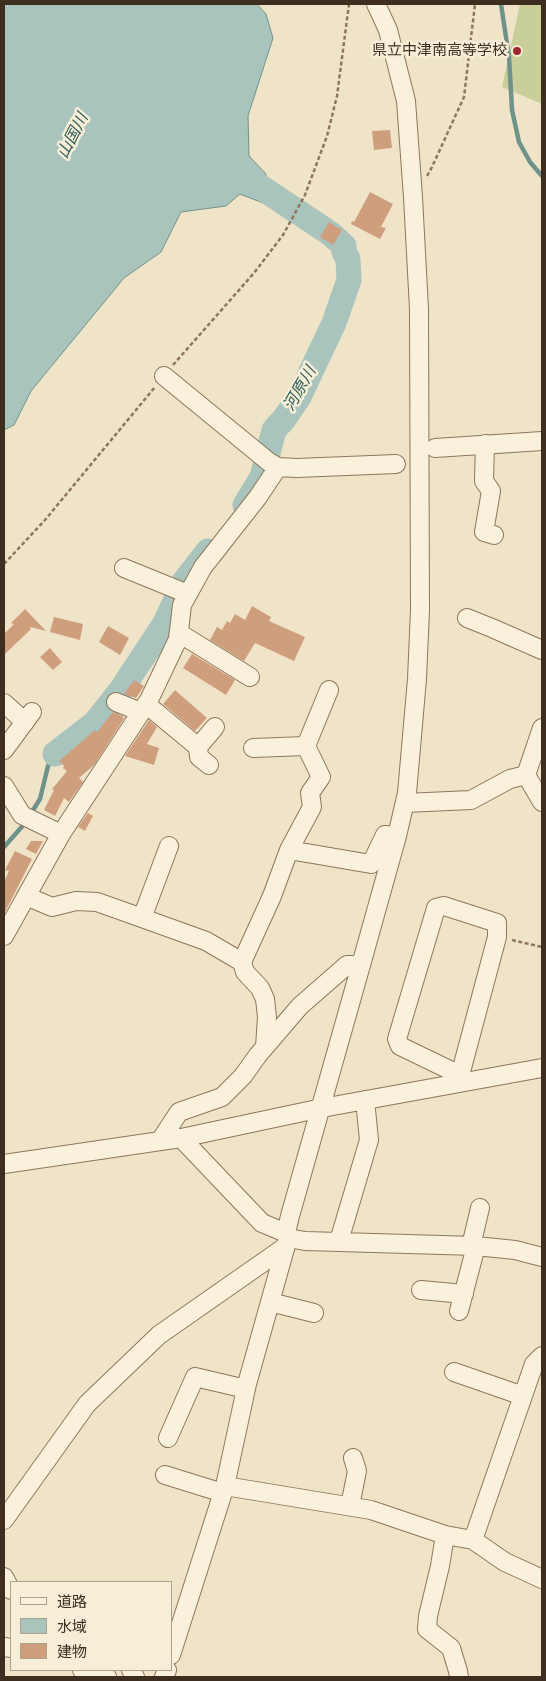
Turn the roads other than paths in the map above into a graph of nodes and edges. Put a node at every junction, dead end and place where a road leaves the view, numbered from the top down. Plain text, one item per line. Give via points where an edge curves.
1 (376, 4) edge
2 (164, 376) road end
3 (542, 441) edge
4 (486, 444) junction
5 (435, 448) dead end
6 (396, 464) dead end
7 (278, 468) junction
8 (494, 535) dead end
9 (124, 568) dead end
10 (188, 594) junction
11 (467, 618) dead end
12 (179, 633) junction
13 (542, 650) edge
14 (250, 677) dead end
15 (329, 690) dead end
16 (4, 702) edge
17 (116, 702) dead end
18 (143, 708) junction
19 (215, 727) dead end
20 (542, 728) edge
21 (306, 746) junction
22 (198, 747) junction
23 (253, 748) dead end
24 (4, 750) edge
25 (209, 765) dead end
26 (526, 775) junction
27 (4, 786) edge
28 (542, 802) edge
29 (405, 803) junction
30 (61, 834) junction
31 (397, 836) junction
32 (170, 846) dead end
33 (289, 850) junction
34 (26, 896) junction
35 (142, 918) junction
36 (4, 936) edge
37 (242, 962) junction
38 (362, 965) junction
39 (265, 1047) junction
40 (542, 1068) edge
41 (459, 1079) junction
42 (365, 1100) junction
43 (322, 1108) junction
44 (181, 1138) junction
45 (160, 1141) junction
46 (4, 1164) edge
47 (480, 1208) dead end
48 (286, 1239) junction
49 (339, 1241) junction
50 (474, 1246) junction
51 (542, 1257) edge
52 (421, 1290) dead end
53 (270, 1302) junction
54 (314, 1313) dead end
55 (542, 1356) edge
56 (454, 1372) dead end
57 (246, 1389) junction
58 (523, 1396) junction
59 (168, 1438) dead end
60 (353, 1458) dead end
61 (165, 1475) dead end
62 (224, 1489) junction
63 (350, 1506) junction
64 (4, 1520) edge
65 (445, 1535) junction
66 (473, 1540) junction
67 (4, 1577) edge
68 (542, 1579) edge
69 (10, 1588) edge
70 (172, 1652) edge
71 (86, 1671) edge
72 (107, 1677) edge
73 (459, 1677) edge

1 - 29 street via 388,30 406,101 419,309 420,610 412,748
2 - 7 street
3 - 4 street
4 - 5 street
4 - 8 street via 484,481 491,490 484,532
6 - 7 street
7 - 10 street via 203,567
9 - 10 street
10 - 12 street via 182,605
11 - 13 street
12 - 14 street
12 - 18 street
15 - 21 street
16 - 24 street via 28,717
17 - 18 street
18 - 22 street
18 - 30 street
19 - 22 street
20 - 26 street
21 - 23 street
21 - 33 street via 321,777 310,793 312,807
22 - 25 street via 199,756
26 - 28 street
26 - 29 street via 510,779 470,800
27 - 30 street via 22,815
29 - 31 street
30 - 34 street
31 - 33 street via 385,835 371,864
31 - 38 street
32 - 35 street
33 - 37 street
34 - 35 street via 52,907 76,901 97,902
34 - 36 street
35 - 37 street via 206,941
37 - 39 street via 245,972 265,998
38 - 39 street via 348,965 300,1006
38 - 43 street
39 - 45 street via 222,1097 179,1112
40 - 41 street
41 - 41 street via 497,937 497,923 444,906 436,908 397,1039 400,1046
41 - 42 street
42 - 43 street
42 - 49 street via 368,1140
43 - 44 street
43 - 48 street
44 - 45 street
44 - 48 street via 262,1223
45 - 46 street
47 - 50 street
48 - 49 street
48 - 53 street
48 - 64 street via 158,1335 87,1404
49 - 50 street
50 - 51 street via 515,1250
50 - 52 street via 461,1302
53 - 54 street
53 - 57 street
55 - 58 street via 534,1364
56 - 58 street
57 - 59 street via 195,1377
57 - 62 street
58 - 66 street
60 - 63 street via 357,1471
61 - 62 street
62 - 63 street
62 - 70 street
63 - 65 street
65 - 66 street
65 - 73 street via 428,1629 451,1648
66 - 68 street via 505,1562
67 - 69 street
71 - 72 street

